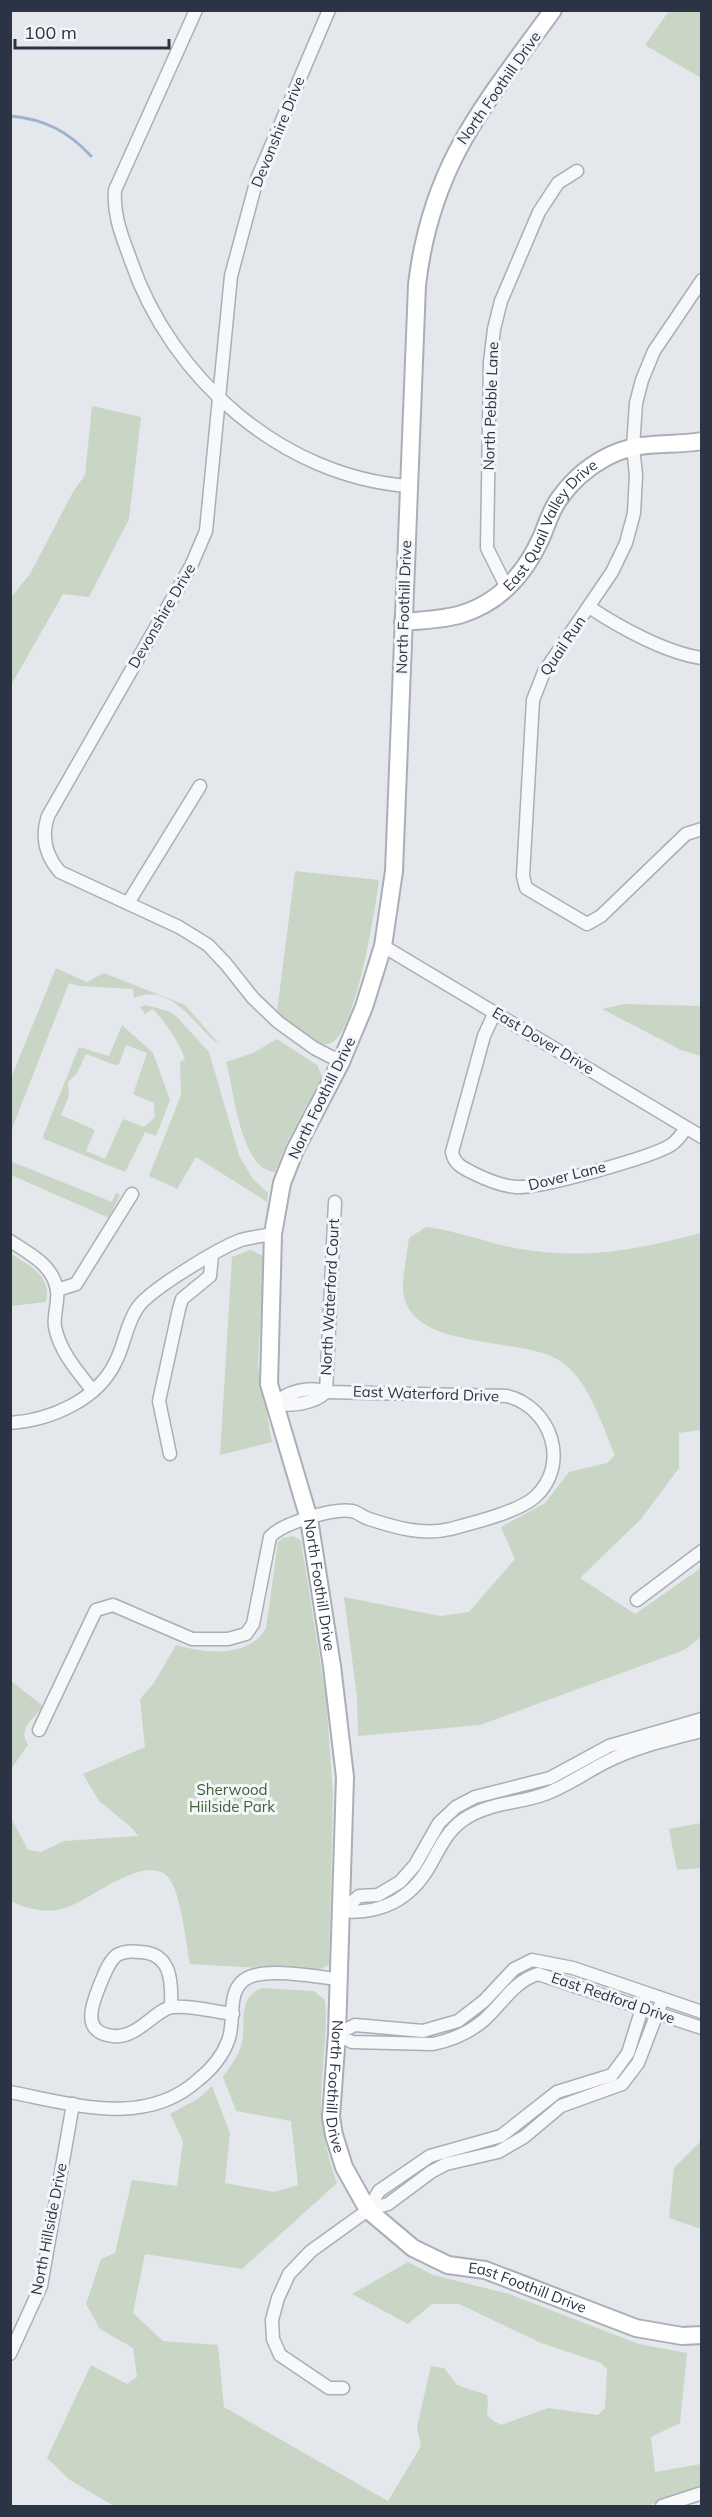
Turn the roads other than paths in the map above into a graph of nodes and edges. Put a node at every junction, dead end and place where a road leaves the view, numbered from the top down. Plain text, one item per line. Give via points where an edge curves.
1 (196, 10) edge
2 (329, 10) edge
3 (553, 10) edge
4 (578, 171) dead end
5 (702, 280) edge
6 (218, 397) junction
7 (702, 441) edge
8 (633, 447) junction
9 (409, 486) junction
10 (507, 588) junction
11 (589, 607) junction
12 (403, 622) junction
13 (702, 658) edge
14 (200, 786) dead end
15 (702, 829) edge
16 (128, 903) junction
17 (383, 946) junction
18 (495, 1012) junction
19 (341, 1062) junction
20 (686, 1128) junction
21 (702, 1137) edge
22 (132, 1194) dead end
23 (335, 1203) dead end
24 (273, 1234) junction
25 (10, 1241) edge
26 (212, 1255) junction
27 (57, 1290) junction
28 (93, 1391) junction
29 (326, 1392) junction
30 (275, 1404) junction
31 (10, 1423) edge
32 (170, 1454) dead end
33 (309, 1519) junction
34 (702, 1551) edge
35 (637, 1600) dead end
36 (702, 1719) edge
37 (39, 1730) dead end
38 (702, 1731) edge
39 (565, 1769) junction
40 (571, 1781) junction
41 (383, 1892) junction
42 (388, 1905) junction
43 (342, 1911) junction
44 (338, 1979) junction
45 (647, 1995) junction
46 (662, 2000) junction
47 (171, 2007) junction
48 (642, 2009) junction
49 (702, 2012) edge
50 (232, 2014) junction
51 (657, 2014) junction
52 (702, 2028) edge
53 (337, 2034) junction
54 (10, 2091) edge
55 (73, 2104) junction
56 (368, 2210) junction
57 (702, 2335) edge
58 (11, 2351) edge
59 (343, 2388) dead end
60 (702, 2493) edge
61 (662, 2506) edge

1 - 6 street via 118,183 114,204 118,228 152,311 188,363
2 - 6 street, Devonshire Drive via 257,179 231,276
3 - 9 street, North Foothill Drive via 463,137 439,186 430,215 417,285
4 - 10 street, North Pebble Lane via 558,183 539,212 505,292 494,330 487,548
5 - 8 street, Quail Run via 650,361 636,403
6 - 9 street via 248,425 316,462 379,484
6 - 16 street, Devonshire Drive via 209,513 200,549 45,825 48,855 60,872
7 - 8 street, East Quail Valley Drive via 653,442
8 - 10 street, East Quail Valley Drive via 604,458 578,476 558,501 533,556
8 - 11 street, Quail Run via 636,475 632,523 612,572
9 - 12 street, North Foothill Drive
10 - 12 street, East Quail Valley Drive via 462,614
11 - 13 street via 637,634
11 - 15 street, Quail Run via 544,672 533,700 523,876 526,888 587,924 601,916 686,834
12 - 17 street, North Foothill Drive via 394,871
14 - 16 street
16 - 19 street, Devonshire Drive via 208,945 253,999 278,1022
17 - 18 street, East Dover Drive
17 - 19 street, North Foothill Drive
18 - 20 street, East Dover Drive
18 - 20 street, Dover Lane via 484,1036 452,1152 460,1166 490,1182 518,1188 551,1183 657,1152 674,1144
19 - 24 street, North Foothill Drive via 295,1150 282,1183
20 - 21 street, East Dover Drive
22 - 27 street via 76,1284
23 - 29 street, North Waterford Court
24 - 26 street via 242,1240
24 - 30 street, North Foothill Drive via 269,1384
25 - 27 street via 50,1270
26 - 28 street via 140,1304 116,1361
26 - 32 street via 210,1276 182,1299 159,1401
27 - 28 street via 55,1326 62,1347
28 - 31 street via 71,1407
29 - 30 street, East Waterford Drive via 318,1388 283,1395
29 - 33 street, East Waterford Drive via 507,1396 531,1408 551,1432 554,1459 551,1473 536,1496 524,1504 448,1529 400,1528 366,1518
30 - 33 street, North Foothill Drive
33 - 37 street, East Waterford Drive via 277,1528 270,1536 253,1624 246,1634 228,1639 192,1639 113,1605 96,1610
33 - 43 street, North Foothill Drive via 345,1777
34 - 35 street
36 - 39 street via 633,1737
38 - 40 street via 608,1761
39 - 40 street
39 - 41 street via 533,1783 487,1793 456,1808 433,1832 410,1872
40 - 42 street via 546,1794 490,1806 460,1822 444,1840 413,1891
41 - 42 street
41 - 43 street via 359,1896
42 - 43 street via 362,1913
43 - 44 street, North Foothill Drive
44 - 50 street via 252,1975 236,1991
44 - 53 street, North Foothill Drive
45 - 46 street, East Redford Drive
45 - 48 street
45 - 53 street, East Redford Drive via 573,1968 532,1960 514,1969 484,2001 458,2021 423,2031 355,2025
46 - 49 street, East Redford Drive
46 - 51 street
47 - 47 street via 125,2036 99,2032 89,2010 110,1963 129,1951 147,1952 168,1968 172,1980
47 - 50 street
48 - 51 street, East Redford Drive
48 - 53 street, East Redford Drive via 538,1974 516,1987 474,2028 444,2042 352,2042
48 - 56 street via 628,2053 612,2075 556,2092 501,2136 430,2156 379,2191
50 - 55 street via 231,2035 217,2062 176,2097 128,2110
51 - 52 street, East Redford Drive
51 - 56 street via 638,2063 622,2084 561,2106 498,2152 439,2167 388,2204
53 - 56 street, North Foothill Drive via 331,2117 334,2135 344,2167
54 - 55 street
55 - 58 street, North Hillside Drive via 41,2286
56 - 57 street, East Foothill Drive via 413,2248 448,2265 496,2274 636,2328 682,2336
56 - 59 street via 310,2251 289,2274 272,2320 273,2339 285,2360 329,2388
60 - 61 street

